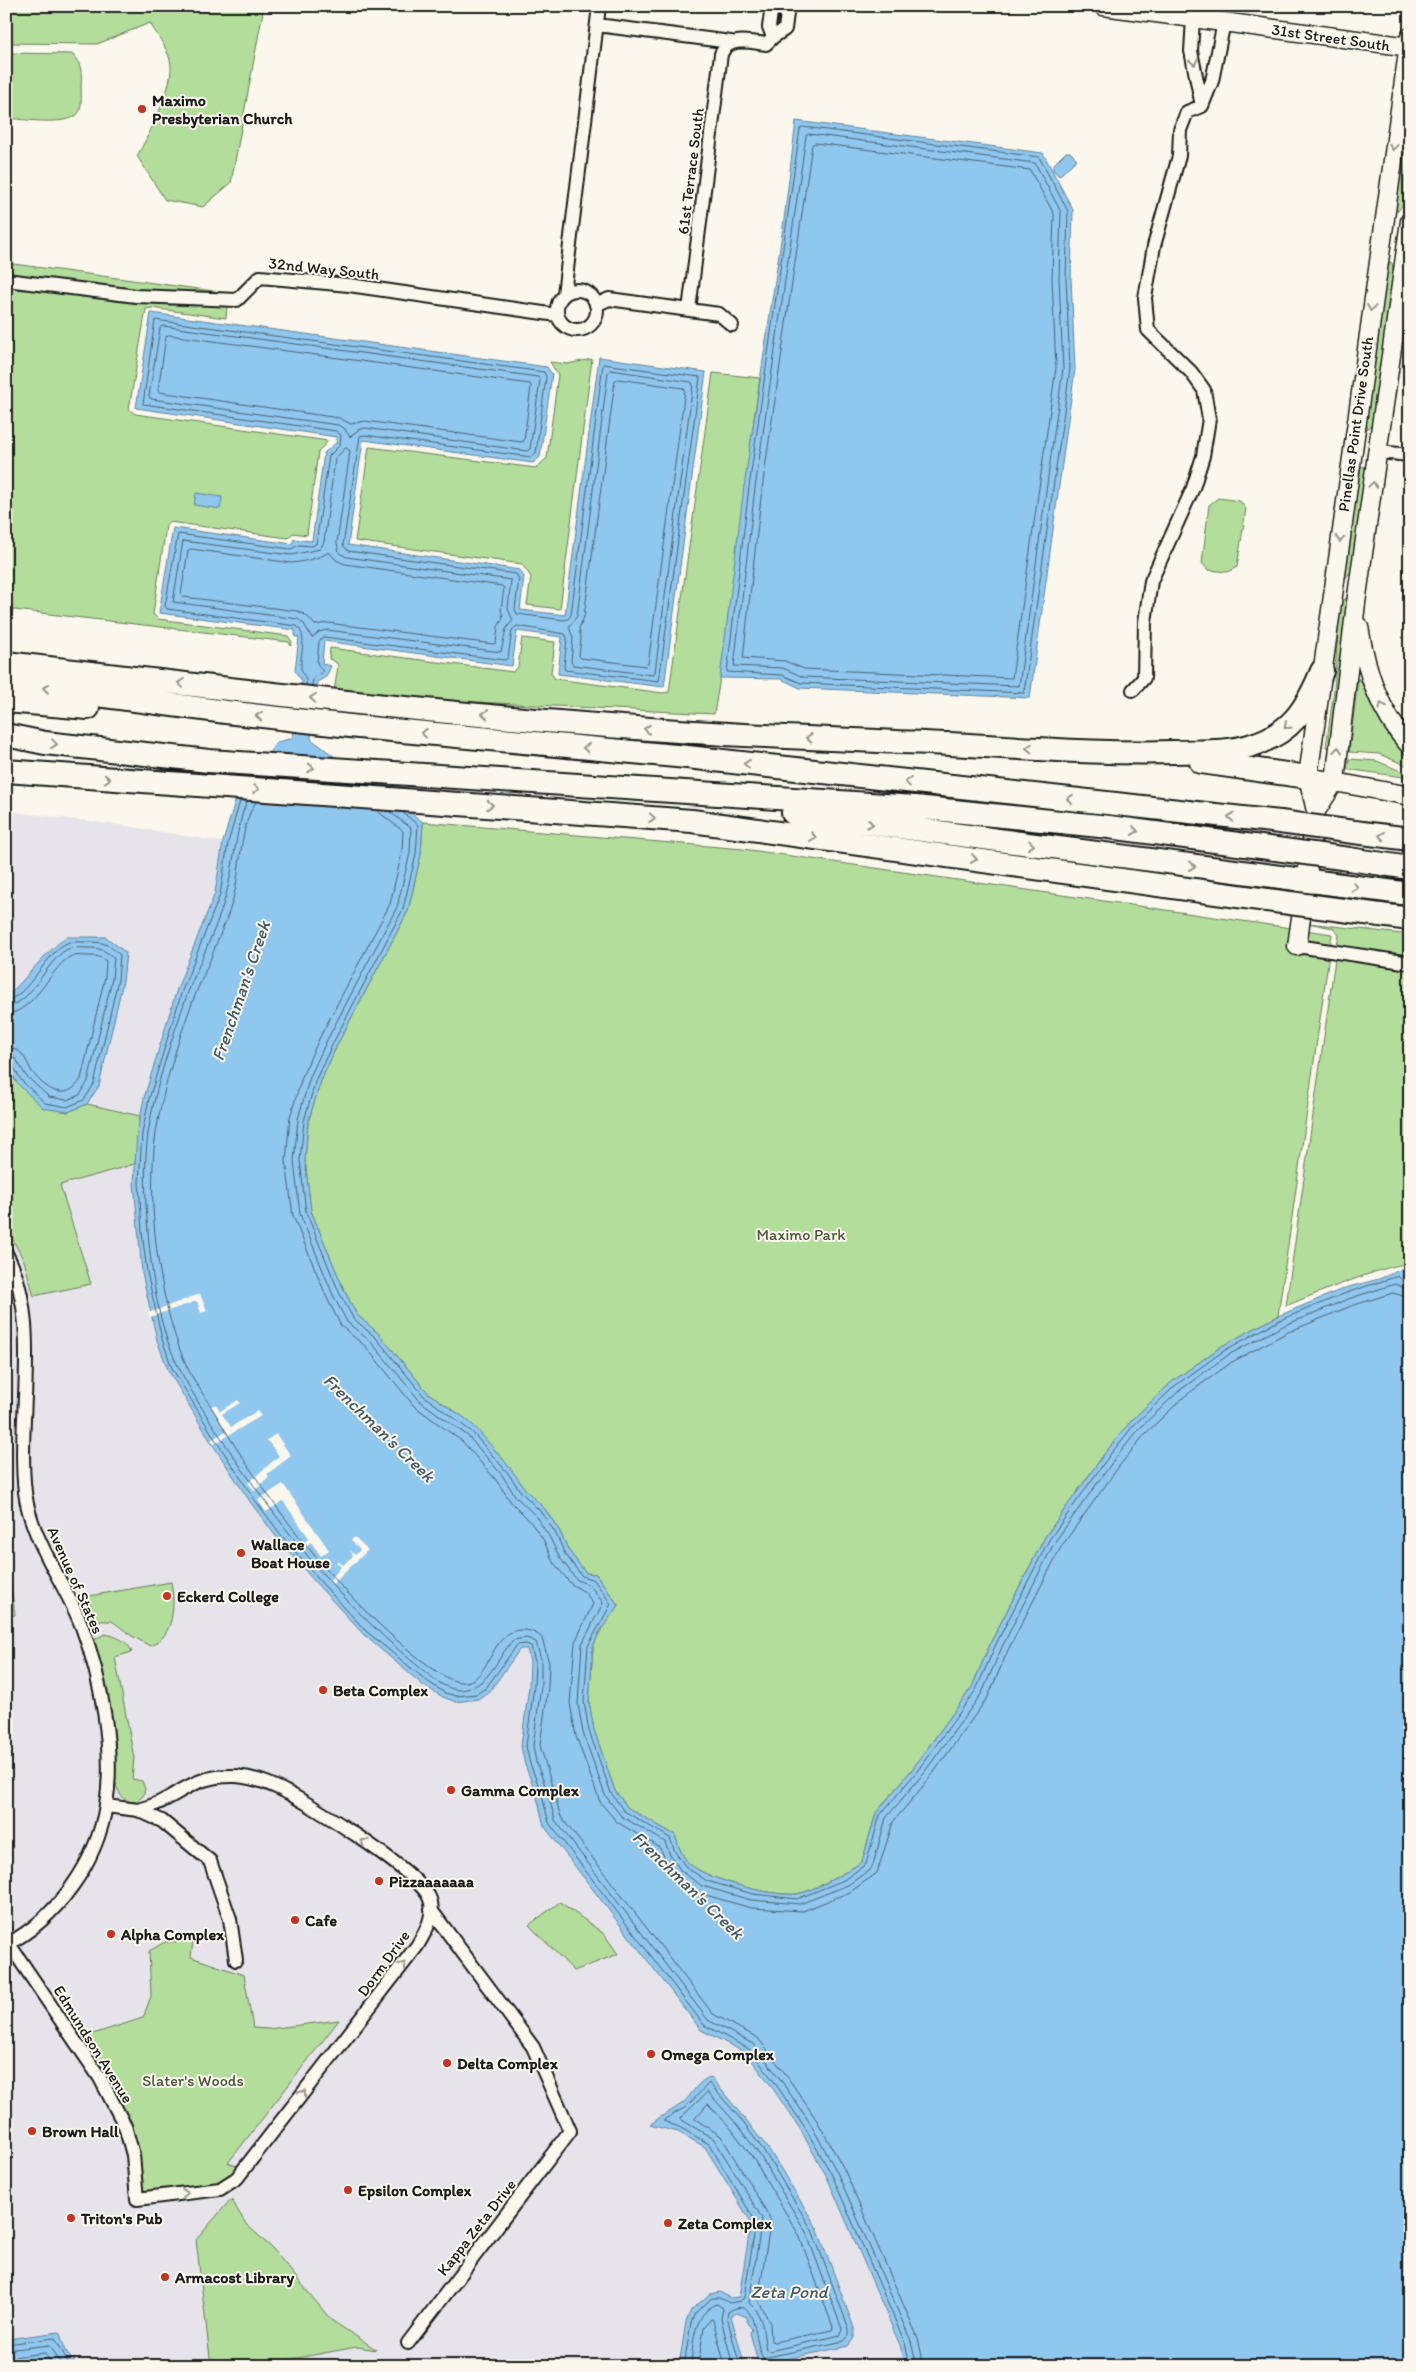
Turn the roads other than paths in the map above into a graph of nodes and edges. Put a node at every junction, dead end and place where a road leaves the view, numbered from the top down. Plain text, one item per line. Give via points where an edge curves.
1 (599, 6) edge
2 (772, 6) edge
3 (788, 6) edge
4 (1103, 6) edge
5 (1193, 18) junction
6 (1224, 22) junction
7 (597, 25) junction
8 (773, 37) junction
9 (731, 42) junction
10 (1409, 44) edge
11 (1202, 106) junction
12 (1410, 222) edge
13 (6, 280) edge
14 (564, 294) junction
15 (596, 305) junction
16 (688, 310) junction
17 (557, 315) junction
18 (732, 325) dead end
19 (1352, 448) junction
20 (1378, 452) junction
21 (1410, 455) edge
22 (1360, 577) junction
23 (1332, 593) junction
24 (1356, 603) junction
25 (6, 663) edge
26 (1322, 672) junction
27 (6, 683) edge
28 (1133, 690) dead end
29 (6, 701) edge
30 (198, 709) junction
31 (6, 735) edge
32 (1410, 746) edge
33 (1130, 753) junction
34 (6, 771) edge
35 (1308, 777) junction
36 (1335, 782) junction
37 (738, 796) junction
38 (1410, 796) edge
39 (1316, 811) junction
40 (1410, 839) edge
41 (1410, 868) edge
42 (1306, 880) junction
43 (1410, 894) edge
44 (1410, 919) edge
45 (1297, 946) joint
46 (1410, 963) edge
47 (6, 1253) edge
48 (106, 1806) junction
49 (144, 1809) junction
50 (431, 1910) junction
51 (7, 1944) edge
52 (236, 1960) dead end
53 (137, 2199) joint
54 (408, 2343) dead end

1 - 7 street
2 - 8 street via 769,28
3 - 8 street via 785,29
4 - 5 street, 31st Street South
5 - 6 street, 31st Street South
5 -> 11 street via 1191,52
6 - 10 street, 31st Street South
6 - 11 street via 1212,81
7 - 9 street
7 - 14 street
8 - 9 street via 766,44
9 - 16 street, 61st Terrace South via 724,46 721,54
10 -> 19 street, Pinellas Point Drive South
11 - 28 street via 1187,112 1180,130 1179,156 1154,246 1145,298 1148,330 1191,372 1204,390 1209,420 1193,488 1151,581 1145,622 1144,678
12 - 20 street, Pinellas Point Drive South
13 - 17 street, 32nd Way South via 136,296 237,300 260,277 349,284
14 - 15 street via 580,290 587,292
14 - 17 street via 559,300
15 - 16 street via 609,299
15 - 17 street, 32nd Way South via 594,321 582,330 566,328
16 - 18 street via 719,314
19 - 20 street
19 -> 23 street, Pinellas Point Drive South
20 - 21 street
22 -> 20 street, Pinellas Point Drive South
22 - 23 street via 1347,588
22 - 24 street, Pinellas Point Drive South
23 - 26 street, Pinellas Point Drive South
32 -> 24 street via 1390,720 1374,688 1363,651
36 -> 24 street, Pinellas Point Drive South
33 -> 25 highway via 664,730 361,703
26 -> 33 highway via 1300,714 1284,730 1266,740 1222,750
26 - 35 street, Pinellas Point Drive South
30 -> 27 highway
29 - 30 highway via 147,714
40 -> 30 highway, bridge via 687,757
31 -> 37 highway via 45,743 210,761
33 - 35 highway
34 -> 44 highway, bridge via 692,821
35 - 36 street
35 - 39 street, Pinellas Point Drive South
36 - 38 street
36 - 39 street, Pinellas Point Drive South
37 -> 41 highway, bridge via 915,807 1109,827
37 -> 42 highway via 778,811
39 - 42 street, Pinellas Point Drive South
42 -> 43 highway
42 - 45 street, Pinellas Point Drive South
45 - 46 street
47 - 48 street, Avenue of States via 21,1298 26,1330 25,1492 30,1518 82,1628 99,1692 107,1755
48 - 49 street
48 - 51 street, Avenue of States via 96,1841 63,1899 39,1924
50 -> 49 street via 430,1897 413,1876 312,1806 269,1785 238,1776 211,1777 194,1782
49 - 52 street via 210,1861 230,1919
53 -> 50 street, Dorm Drive via 220,2189 237,2178 417,1946 428,1929
50 - 54 street, Kappa Zeta Drive via 533,2047 570,2131
51 - 53 street, Edmundson Avenue via 100,2078 125,2126 133,2155

